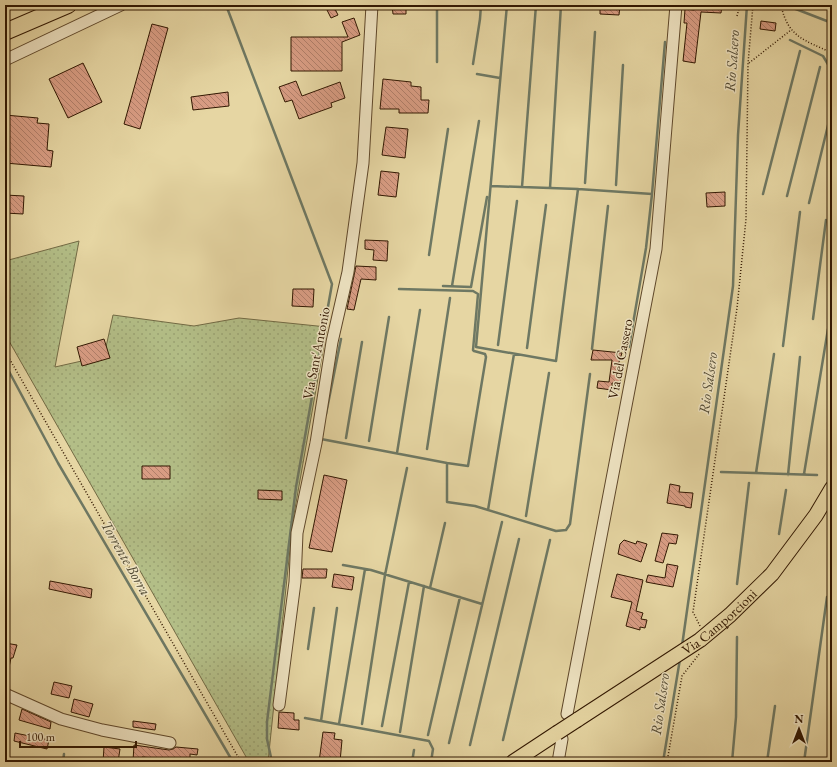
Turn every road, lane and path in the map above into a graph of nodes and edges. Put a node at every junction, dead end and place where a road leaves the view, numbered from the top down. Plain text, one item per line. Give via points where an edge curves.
1 (39, 5) edge
2 (68, 5) edge
3 (122, 5) edge
4 (372, 5) edge
5 (676, 5) edge
6 (740, 5) edge
7 (753, 5) edge
8 (782, 5) edge
9 (737, 16) dead end
10 (5, 20) edge
11 (791, 30) junction
12 (5, 32) edge
13 (832, 53) edge
14 (5, 60) edge
15 (748, 64) junction
16 (5, 352) edge
17 (832, 488) edge
18 (702, 638) junction
19 (5, 694) edge
20 (280, 705) dead end
21 (572, 717) junction
22 (560, 736) junction
23 (170, 743) dead end
24 (241, 762) edge
25 (514, 762) edge
26 (558, 762) edge
27 (667, 762) edge

1 - 10 highway
2 - 12 highway
3 - 14 street
4 - 20 street, Via Sant'Antonio via 363,163 348,272 332,342 316,443 297,533 296,582
5 - 21 street, Via del Cassero via 656,248
6 - 9 path
7 - 15 path
8 - 11 path
11 - 13 path via 797,36
11 - 15 path
15 - 18 path via 746,219 737,308 693,612
16 - 24 path
17 - 18 main road, Via Camporcioni via 816,515 772,574
18 - 21 main road, Via Camporcioni via 664,664
18 - 27 path via 702,651 682,676
19 - 23 street via 61,719
21 - 22 main road, Via Camporcioni, bridge
22 - 25 main road, Via Camporcioni
22 - 26 street

